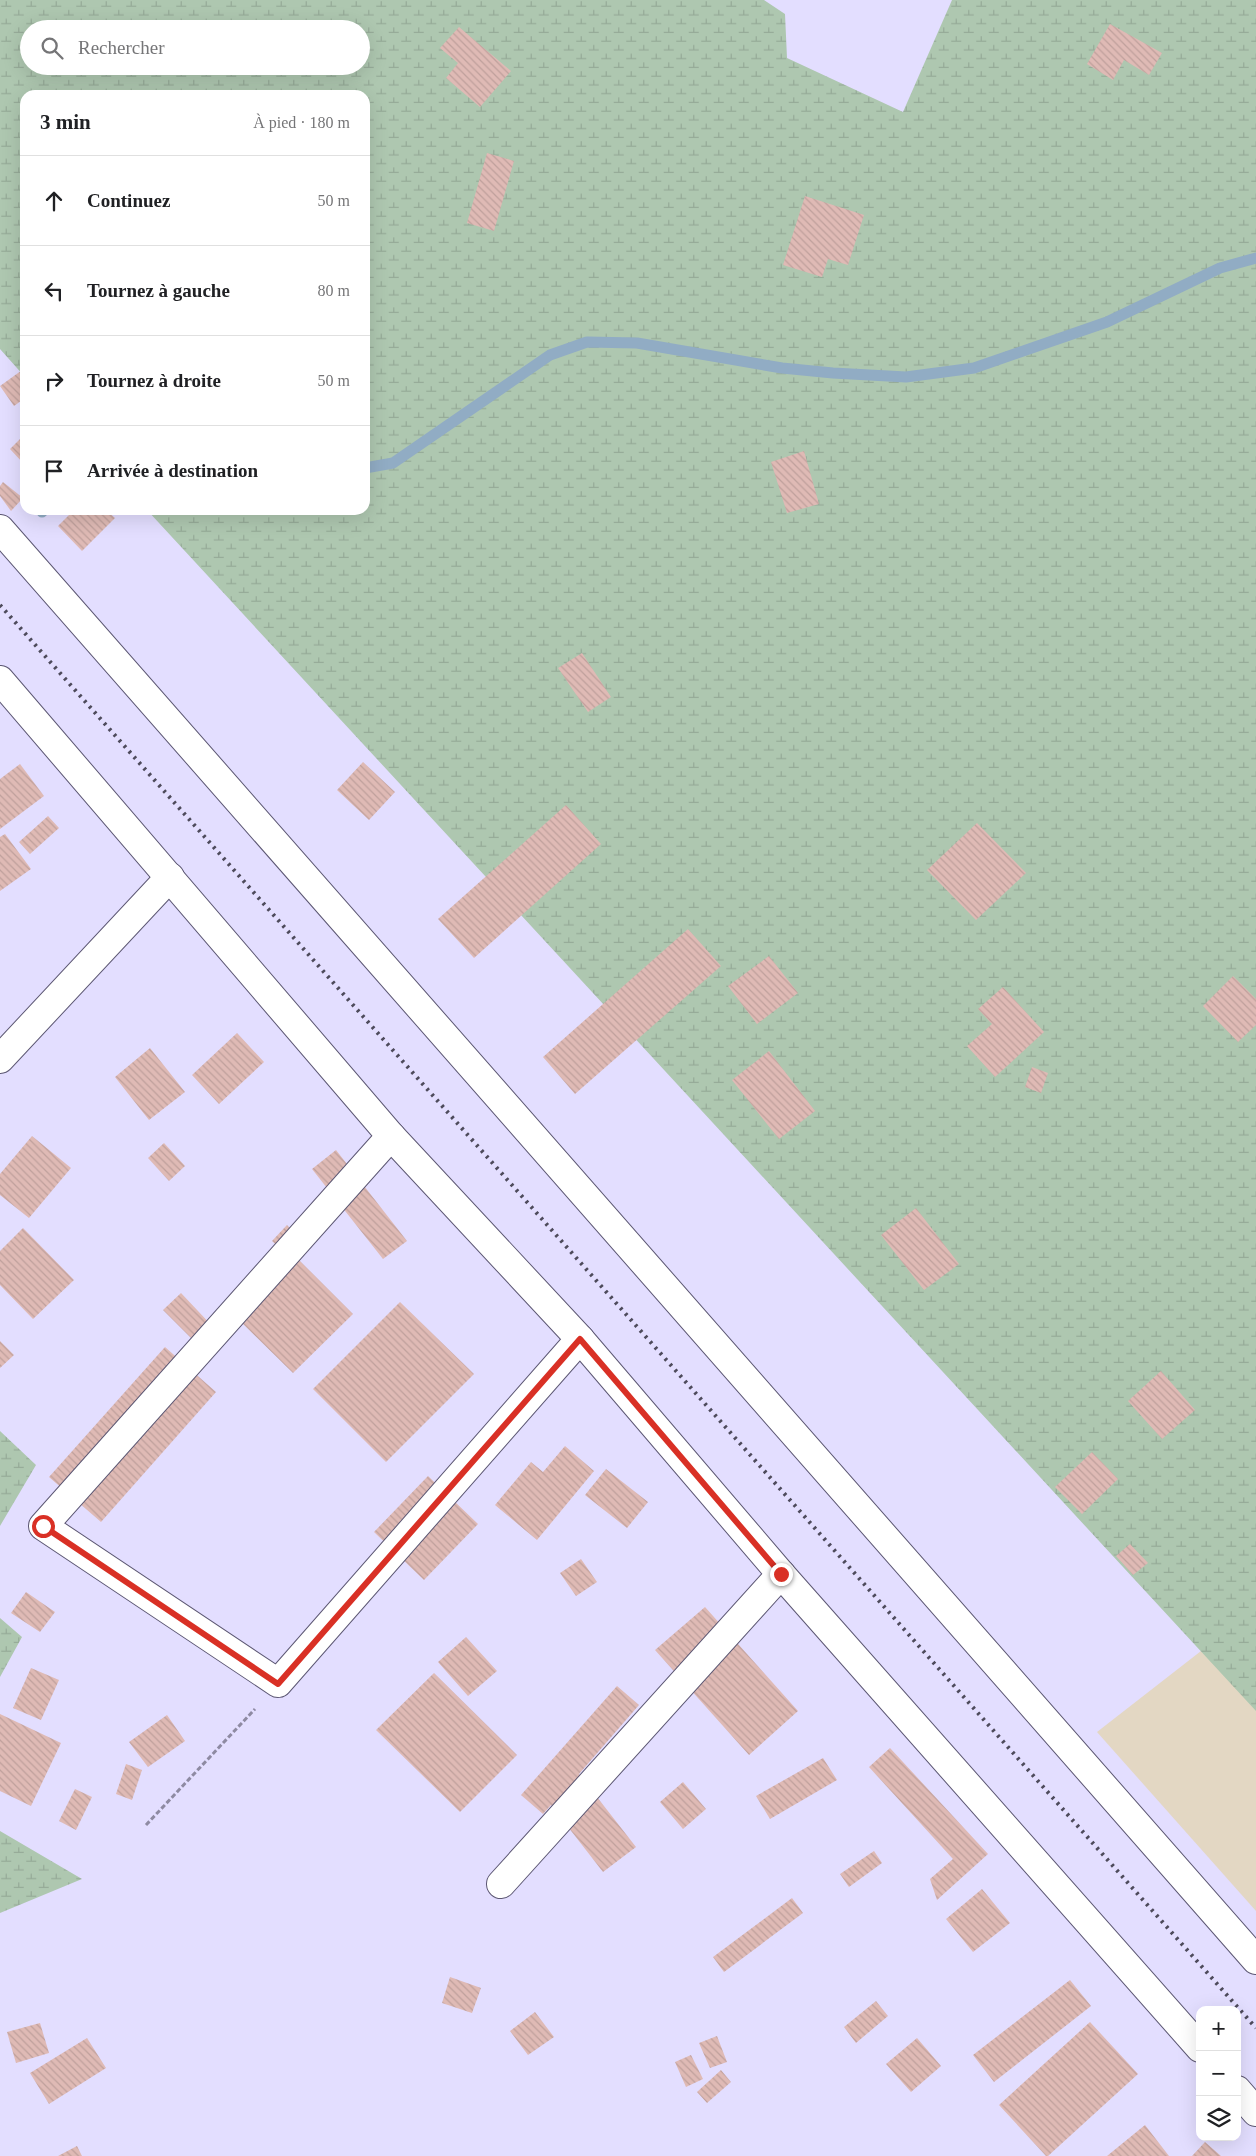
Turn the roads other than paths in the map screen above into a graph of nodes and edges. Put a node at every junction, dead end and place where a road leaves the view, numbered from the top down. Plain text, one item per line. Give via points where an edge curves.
1 (0, 529) edge
2 (0, 680) edge
3 (170, 877) junction
4 (0, 1059) edge
5 (391, 1136) junction
6 (580, 1339) junction
7 (781, 1574) junction
8 (500, 1884) dead end
9 (1256, 1960) edge
10 (1196, 2043) edge
11 (1241, 2095) edge
12 (1256, 2112) edge

1 - 9 main road
2 - 3 main road
3 - 4 main road
3 - 5 main road
5 - 6 main road
5 - 6 main road via 43,1526 278,1684
6 - 7 main road
7 - 8 main road
7 - 10 main road
11 - 12 main road

